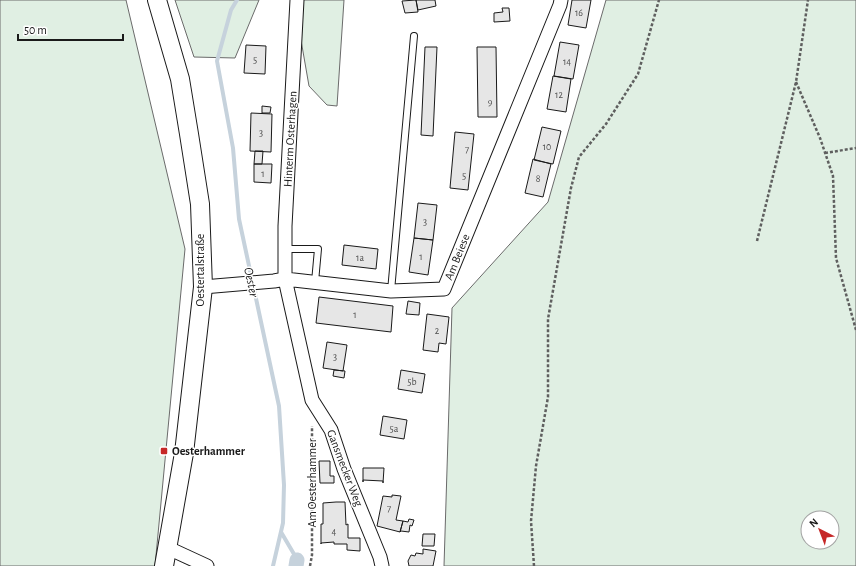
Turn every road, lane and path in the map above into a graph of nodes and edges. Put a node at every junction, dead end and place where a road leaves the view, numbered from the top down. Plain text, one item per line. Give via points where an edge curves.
1 (157, 0) edge
2 (297, 0) edge
3 (560, 0) edge
4 (660, 0) edge
5 (808, 0) edge
6 (414, 36) dead end
7 (796, 82) junction
8 (856, 148) edge
9 (825, 153) junction
10 (757, 242) dead end
11 (285, 249) junction
12 (280, 280) junction
13 (315, 282) junction
14 (203, 287) junction
15 (391, 291) junction
16 (856, 330) edge
17 (312, 400) junction
18 (168, 548) junction
19 (164, 566) edge
20 (207, 566) edge
21 (310, 566) edge
22 (382, 566) edge
23 (534, 566) edge

1 - 14 main road, Oestertalstraße via 180,79 189,134 200,204
2 - 11 street, Hinterm Osterhagen
3 - 15 street, Am Beiese via 444,289
4 - 23 path via 638,74 606,124 579,157 572,188 548,319 548,397 536,466 531,521
5 - 7 path
6 - 15 lane
7 - 9 path
7 - 10 path
8 - 9 path
9 - 16 path via 833,176 836,258
11 - 12 street, Hinterm Osterhagen
11 - 13 lane via 318,249
12 - 13 street, Am Beiese
12 - 14 street, Am Beiese
12 - 17 street, Gansmecker Weg
13 - 15 street, Am Beiese
14 - 18 main road, Oestertalstraße via 184,453
17 - 21 path, Am Oesterhammer
17 - 22 street, Gansmecker Weg via 331,430
18 - 19 main road, Oestertalstraße
18 - 20 street

